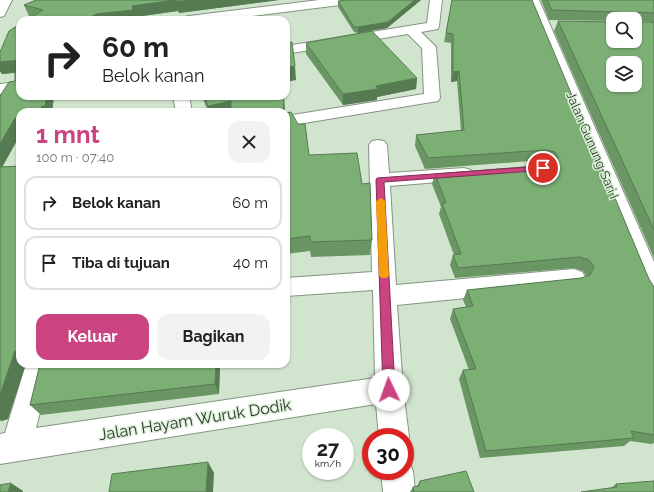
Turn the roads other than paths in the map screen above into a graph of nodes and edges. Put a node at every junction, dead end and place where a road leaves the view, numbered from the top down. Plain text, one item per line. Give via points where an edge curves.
1 (6, 0) edge
2 (348, 0) edge
3 (436, 0) edge
4 (533, 0) edge
5 (0, 13) edge
6 (221, 16) edge
7 (411, 30) junction
8 (290, 49) edge
9 (16, 87) edge
10 (0, 89) edge
11 (290, 119) edge
12 (378, 145) dead end
13 (481, 173) edge
14 (380, 180) junction
15 (574, 278) edge
16 (290, 287) edge
17 (384, 288) junction
18 (654, 290) edge
19 (38, 368) edge
20 (389, 390) junction
21 (393, 428) edge
22 (8, 447) edge
23 (398, 480) edge
24 (399, 492) edge

1 - 5 street
2 - 6 street
3 - 7 street via 433,26
4 - 18 street, Jalan Gunung Sari I via 551,25
7 - 8 street
7 - 11 street via 429,47 432,98
9 - 10 street
12 - 14 street
13 - 14 street
14 - 17 street
15 - 17 street
16 - 17 street
17 - 20 street
19 - 22 street
20 - 21 street
20 - 22 street, Jalan Hayam Wuruk Dodik
23 - 24 street

